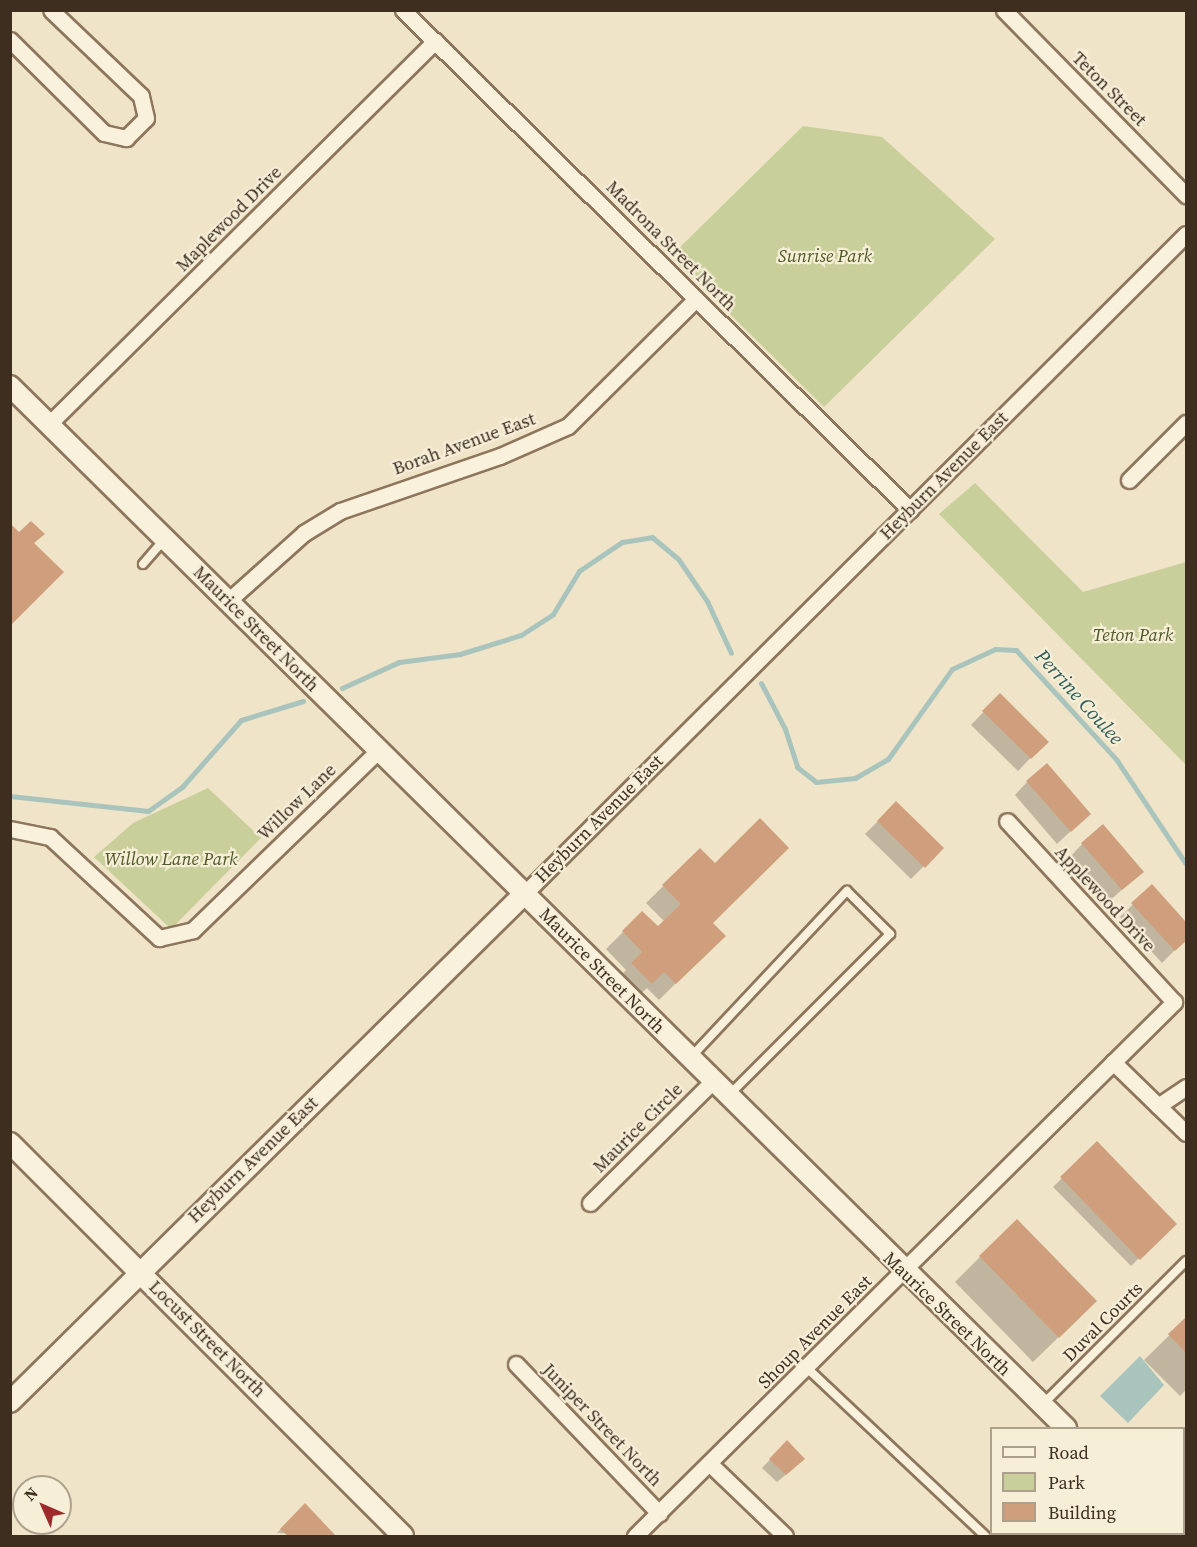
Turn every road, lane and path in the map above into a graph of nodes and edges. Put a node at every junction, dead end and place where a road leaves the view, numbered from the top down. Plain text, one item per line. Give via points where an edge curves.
1 (51, 10) edge
2 (403, 10) edge
3 (1004, 10) edge
4 (10, 40) edge
5 (435, 40) junction
6 (1186, 195) edge
7 (1186, 234) edge
8 (696, 299) junction
9 (10, 386) edge
10 (1186, 423) edge
11 (49, 424) junction
12 (1129, 480) dead end
13 (910, 510) junction
14 (165, 539) junction
15 (143, 564) dead end
16 (228, 601) junction
17 (379, 750) junction
18 (1007, 821) dead end
19 (10, 829) edge
20 (524, 894) junction
21 (1174, 1002) joint
22 (690, 1059) junction
23 (1113, 1062) junction
24 (713, 1081) junction
25 (1186, 1087) edge
26 (728, 1096) junction
27 (1158, 1106) junction
28 (1186, 1133) edge
29 (10, 1143) edge
30 (590, 1203) dead end
31 (1186, 1261) edge
32 (140, 1271) junction
33 (902, 1272) junction
34 (516, 1364) dead end
35 (807, 1368) junction
36 (10, 1402) edge
37 (1042, 1405) junction
38 (1065, 1427) edge
39 (710, 1464) junction
40 (659, 1513) junction
41 (403, 1536) edge
42 (635, 1536) edge
43 (785, 1536) edge
44 (985, 1536) edge

1 - 4 street via 141,96 146,118 126,138 104,134
2 - 5 street, Madrona Street North
3 - 6 street, Teton Street
5 - 8 street, Madrona Street North
5 - 11 street, Maplewood Drive
7 - 13 street, Heyburn Avenue East
8 - 13 street, Madrona Street North
8 - 16 street, Borah Avenue East via 568,426 500,456 340,511 304,532
9 - 11 street, Maurice Street North
10 - 12 street
11 - 14 street, Maurice Street North
13 - 20 street, Heyburn Avenue East
14 - 15 lane
14 - 16 street, Maurice Street North
16 - 17 street, Maurice Street North
17 - 19 street, Willow Lane via 193,930 159,938 50,837
17 - 20 street, Maurice Street North
18 - 21 street, Applewood Drive
20 - 22 street, Maurice Street North
20 - 32 street, Heyburn Avenue East
21 - 23 street, Shoup Avenue East
22 - 24 street, Maurice Street North
22 - 26 lane via 847,891 890,934
23 - 27 street
23 - 33 street, Shoup Avenue East
24 - 26 street, Maurice Street North
24 - 30 street, Maurice Circle
25 - 27 street
26 - 33 street, Maurice Street North
27 - 28 street
29 - 32 street, Locust Street North
31 - 37 lane, Duval Courts
32 - 36 street, Heyburn Avenue East
32 - 41 street, Locust Street North
33 - 35 street, Shoup Avenue East
33 - 37 street, Maurice Street North
34 - 40 street, Juniper Street North
35 - 39 street, Shoup Avenue East
35 - 44 lane
37 - 38 street, Maurice Street North
39 - 40 street, Shoup Avenue East
39 - 43 street
40 - 42 street, Shoup Avenue East

